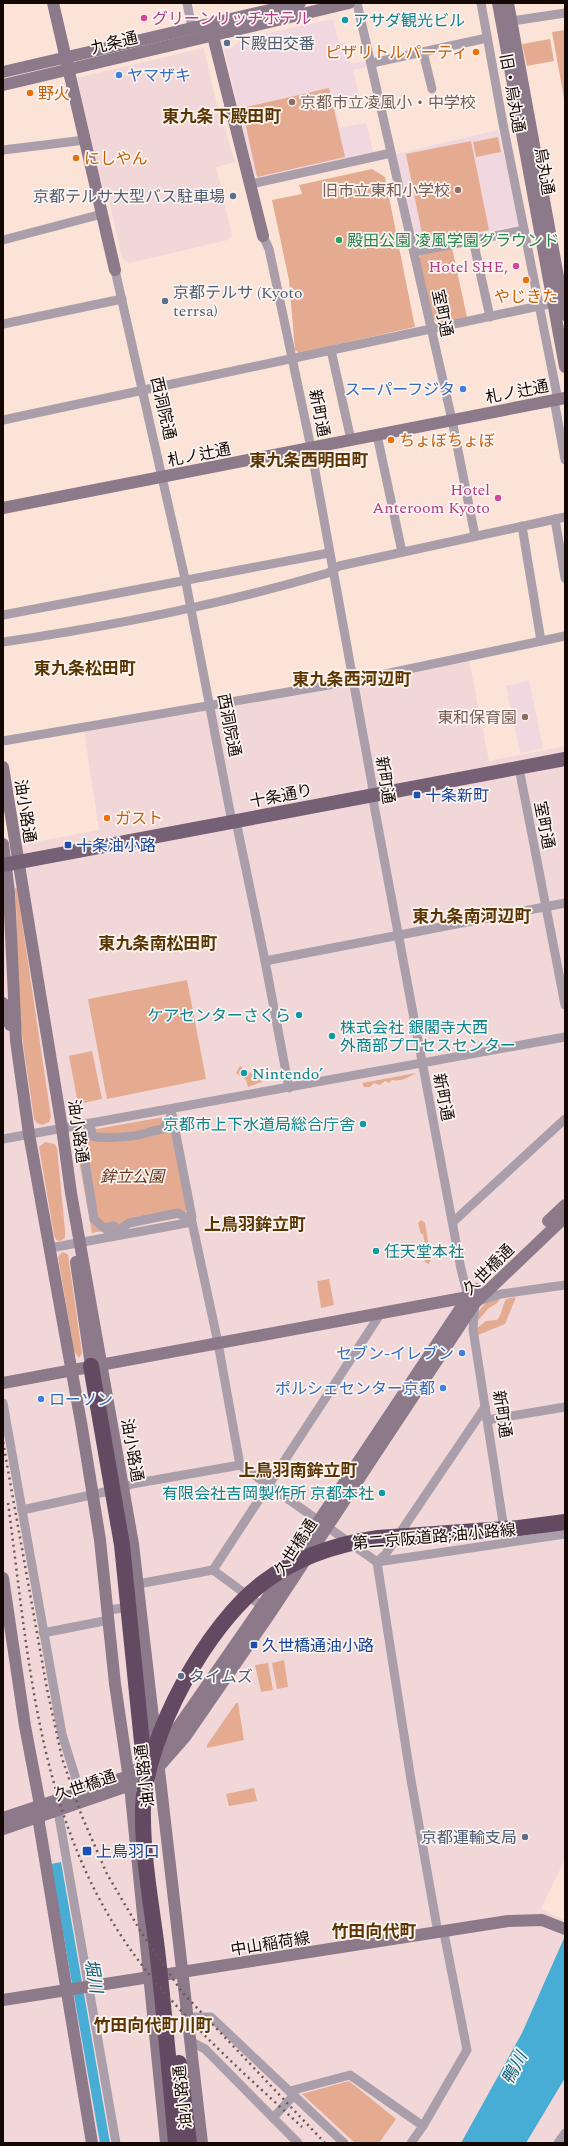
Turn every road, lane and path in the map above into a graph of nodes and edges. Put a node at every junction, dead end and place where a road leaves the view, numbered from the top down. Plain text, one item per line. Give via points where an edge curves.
1 (52, 3) edge
2 (187, 3) edge
3 (300, 3) edge
4 (349, 3) edge
5 (357, 3) edge
6 (481, 3) edge
7 (498, 3) edge
8 (508, 3) edge
9 (565, 13) edge
10 (512, 21) junction
11 (211, 29) junction
12 (193, 34) junction
13 (487, 38) junction
14 (423, 52) junction
15 (372, 63) junction
16 (67, 64) junction
17 (3, 72) edge
18 (3, 85) edge
19 (432, 89) dead end
20 (86, 140) junction
21 (3, 150) edge
22 (391, 153) junction
23 (251, 184) junction
24 (102, 214) junction
25 (524, 230) junction
26 (263, 236) joint
27 (3, 240) edge
28 (474, 240) junction
29 (414, 252) junction
30 (115, 270) joint
31 (562, 281) edge
32 (122, 299) junction
33 (560, 301) edge
34 (538, 306) junction
35 (565, 315) edge
36 (490, 317) junction
37 (3, 324) edge
38 (431, 329) junction
39 (332, 350) junction
40 (294, 358) junction
41 (565, 367) edge
42 (144, 390) junction
43 (559, 399) edge
44 (3, 420) edge
45 (452, 420) junction
46 (377, 435) junction
47 (351, 440) junction
48 (310, 448) junction
49 (565, 460) edge
50 (163, 477) junction
51 (3, 508) edge
52 (565, 517) edge
53 (555, 519) junction
54 (522, 526) junction
55 (475, 536) junction
56 (402, 552) junction
57 (329, 553) junction
58 (332, 570) junction
59 (565, 578) edge
60 (184, 580) junction
61 (190, 607) junction
62 (3, 615) edge
63 (565, 636) edge
64 (541, 641) junction
65 (3, 642) edge
66 (352, 680) junction
67 (210, 705) junction
68 (3, 741) edge
69 (565, 759) edge
70 (3, 767) edge
71 (519, 768) junction
72 (373, 795) junction
73 (234, 821) junction
74 (3, 844) edge
75 (9, 864) edge
76 (565, 903) edge
77 (546, 906) junction
78 (398, 935) junction
79 (266, 961) junction
80 (3, 1004) edge
81 (565, 1005) edge
82 (565, 1037) edge
83 (16, 1041) junction
84 (421, 1063) junction
85 (289, 1088) junction
86 (565, 1119) edge
87 (62, 1128) junction
88 (28, 1134) junction
89 (3, 1139) edge
90 (565, 1205) edge
91 (565, 1217) edge
92 (453, 1222) junction
93 (129, 1223) junction
94 (91, 1236) dead end
95 (77, 1243) junction
96 (50, 1248) junction
97 (565, 1285) edge
98 (471, 1300) junction
99 (381, 1313) junction
100 (218, 1343) junction
101 (96, 1365) junction
102 (71, 1370) junction
103 (3, 1383) edge
104 (3, 1403) edge
105 (485, 1407) junction
106 (565, 1407) edge
107 (487, 1420) junction
108 (240, 1464) junction
109 (268, 1485) junction
110 (123, 1488) junction
111 (93, 1495) junction
112 (22, 1510) junction
113 (324, 1522) junction
114 (565, 1522) edge
115 (565, 1534) edge
116 (506, 1542) junction
117 (378, 1562) junction
118 (213, 1570) junction
119 (3, 1578) edge
120 (138, 1584) junction
121 (141, 1606) junction
122 (266, 1609) junction
123 (109, 1615) junction
124 (43, 1633) junction
125 (8, 1644) edge
126 (218, 1679) junction
127 (157, 1753) junction
128 (159, 1768) junction
129 (129, 1781) junction
130 (80, 1792) junction
131 (39, 1811) junction
132 (58, 1811) junction
133 (3, 1825) edge
134 (565, 1929) edge
135 (441, 1933) junction
136 (182, 1973) junction
137 (150, 1978) junction
138 (89, 1987) junction
139 (68, 1990) junction
140 (3, 2000) edge
141 (188, 2017) junction
142 (192, 2042) junction
143 (168, 2048) junction
144 (292, 2093) junction
145 (272, 2118) junction
146 (423, 2126) junction
147 (565, 2133) edge
148 (92, 2143) edge
149 (116, 2143) edge
150 (166, 2143) edge
151 (176, 2143) edge
152 (183, 2143) edge
153 (189, 2143) edge
154 (202, 2143) edge
155 (298, 2143) edge
156 (344, 2143) edge
157 (411, 2143) edge
158 (558, 2143) edge

1 - 16 street, 西洞院通
2 - 12 street
3 - 11 street, 九条通
4 - 11 street, 九条通
5 - 15 street, 室町通
6 - 13 street, 旧・烏丸通
7 - 33 street, 烏丸通
8 - 10 street, 烏丸通
9 - 10 street
10 - 31 street, 烏丸通
11 - 12 street, 九条通
11 - 23 street, 新町通
12 - 16 street, 九条通
13 - 14 street
13 - 25 street, 旧・烏丸通
14 - 15 street
14 - 19 street
15 - 22 street, 室町通
16 - 17 street, 九条通
16 - 18 street, 九条通
16 - 20 street, 西洞院通
20 - 21 street
20 - 24 street, 西洞院通
22 - 23 street
22 - 29 street, 室町通
23 - 26 street, 新町通
24 - 27 street
24 - 30 street, 西洞院通
25 - 28 street
25 - 34 street, 旧・烏丸通
26 - 40 street, 新町通 via 269,249
28 - 29 street
28 - 36 street
29 - 38 street, 室町通
30 - 32 street, 西洞院通
31 - 33 street, 烏丸通
32 - 37 street
32 - 42 street, 西洞院通
33 - 34 street
33 - 35 street, 烏丸通
33 - 41 street, 烏丸通
34 - 36 street
34 - 43 street, 旧・烏丸通
36 - 38 street
38 - 39 street
38 - 45 street, 室町通
39 - 40 street
39 - 47 street
40 - 42 street
40 - 48 street, 新町通
42 - 44 street
42 - 50 street, 西洞院通
43 - 45 street, 札ノ辻通
43 - 49 street, 旧・烏丸通
45 - 46 street, 札ノ辻通
45 - 55 street, 室町通
46 - 47 street, 札ノ辻通
46 - 56 street
47 - 48 street, 札ノ辻通
48 - 50 street, 札ノ辻通
48 - 57 street, 新町通
50 - 51 street, 札ノ辻通
50 - 60 street, 西洞院通
52 - 53 street
53 - 54 street
53 - 59 street
54 - 55 street
54 - 64 street
55 - 56 street
56 - 58 street via 339,566
57 - 58 street, 新町通
57 - 60 street
58 - 61 street via 288,585
58 - 66 street, 新町通
60 - 61 street, 西洞院通
60 - 62 street
61 - 65 street via 78,631
61 - 67 street, 西洞院通
63 - 64 street
64 - 66 street
66 - 67 street
66 - 72 street, 新町通
67 - 68 street
67 - 73 street, 西洞院通
69 - 71 main road, 十条通り
70 - 75 street, 油小路通
71 - 72 main road, 十条通り
71 - 77 street, 室町通
72 - 73 main road, 十条通り
72 - 78 street, 新町通
73 - 75 main road, 十条通り
73 - 79 street, 西洞院通
74 - 75 street, 油小路通
75 - 83 street, 油小路通
75 - 87 street, 油小路通
76 - 77 street
77 - 78 street
77 - 81 street, 室町通
78 - 79 street
78 - 84 street, 新町通
79 - 85 street, 西洞院通
80 - 83 street
82 - 84 street
83 - 88 street, 油小路通
84 - 85 street
84 - 92 street, 新町通
85 - 87 street
86 - 92 street
87 - 88 street
87 - 95 street, 油小路通
88 - 89 street
88 - 96 street, 油小路通
90 - 98 street, 久世橋通
91 - 98 street, 久世橋通
92 - 98 street, 新町通
93 - 93 street via 178,1213 187,1218 192,1217 172,1114 163,1129 138,1135 98,1138 91,1132 78,1143 94,1218 104,1228
93 - 94 street via 119,1230
95 - 96 street
95 - 100 street via 192,1222
95 - 101 street, 油小路通 via 84,1327
96 - 102 street, 油小路通
97 - 98 street
98 - 99 street
98 - 105 street, 新町通
98 - 113 street, 久世橋通
99 - 100 street
99 - 109 street
100 - 101 street
100 - 108 street
101 - 102 street
101 - 110 street, 油小路通
101 - 153 highway via 109,1476 122,1545 164,1948
102 - 103 street
102 - 111 street, 油小路通
104 - 112 street
105 - 107 street, 新町通
105 - 117 street
106 - 107 street
107 - 116 street, 新町通
108 - 109 street
108 - 110 street via 132,1484
109 - 113 street
109 - 118 street
110 - 111 street
110 - 120 street, 油小路通
111 - 112 street
111 - 123 street, 油小路通
112 - 124 street
113 - 117 street
113 - 122 street, 久世橋通
114 - 143 highway, 第二京阪道路;油小路線 via 519,1528 378,1538 338,1546 300,1560 264,1581 221,1625 198,1660 166,1720 145,1787 144,1837
115 - 116 street
116 - 117 street
117 - 135 street via 411,1780
118 - 120 street
118 - 122 street
119 - 125 street
120 - 121 street, 油小路通
121 - 123 street
121 - 127 street, 油小路通
122 - 126 street, 久世橋通
123 - 124 street
123 - 129 street, 油小路通 via 115,1684
124 - 130 street via 62,1734
125 - 131 street
126 - 127 street, 久世橋通
126 - 128 street, 久世橋通 via 185,1737
127 - 128 street, 油小路通
127 - 129 street, 久世橋通
128 - 129 street, 久世橋通
128 - 136 street, 油小路通
129 - 130 street, 久世橋通
129 - 132 street, 久世橋通
129 - 137 street, 油小路通
130 - 131 street, 久世橋通
131 - 132 street, 久世橋通
131 - 133 street, 久世橋通
131 - 139 street
132 - 138 street
134 - 135 street, 中山稲荷線 via 547,1921 532,1919
135 - 136 street, 中山稲荷線
135 - 146 street via 467,2050
136 - 137 street, 中山稲荷線
136 - 141 street, 油小路通
137 - 138 street, 中山稲荷線
137 - 150 street, 油小路通
138 - 139 street, 中山稲荷線
138 - 149 street
139 - 140 street, 中山稲荷線
139 - 148 street
141 - 142 street, 油小路通
141 - 144 street via 211,2016
142 - 145 street via 205,2049
142 - 154 street, 油小路通
143 - 151 highway, 第二京阪道路;油小路線
143 - 152 highway, 第二京阪道路;油小路線
144 - 145 street
144 - 146 street via 350,2074
144 - 156 street
145 - 155 street
146 - 157 street
147 - 158 street

